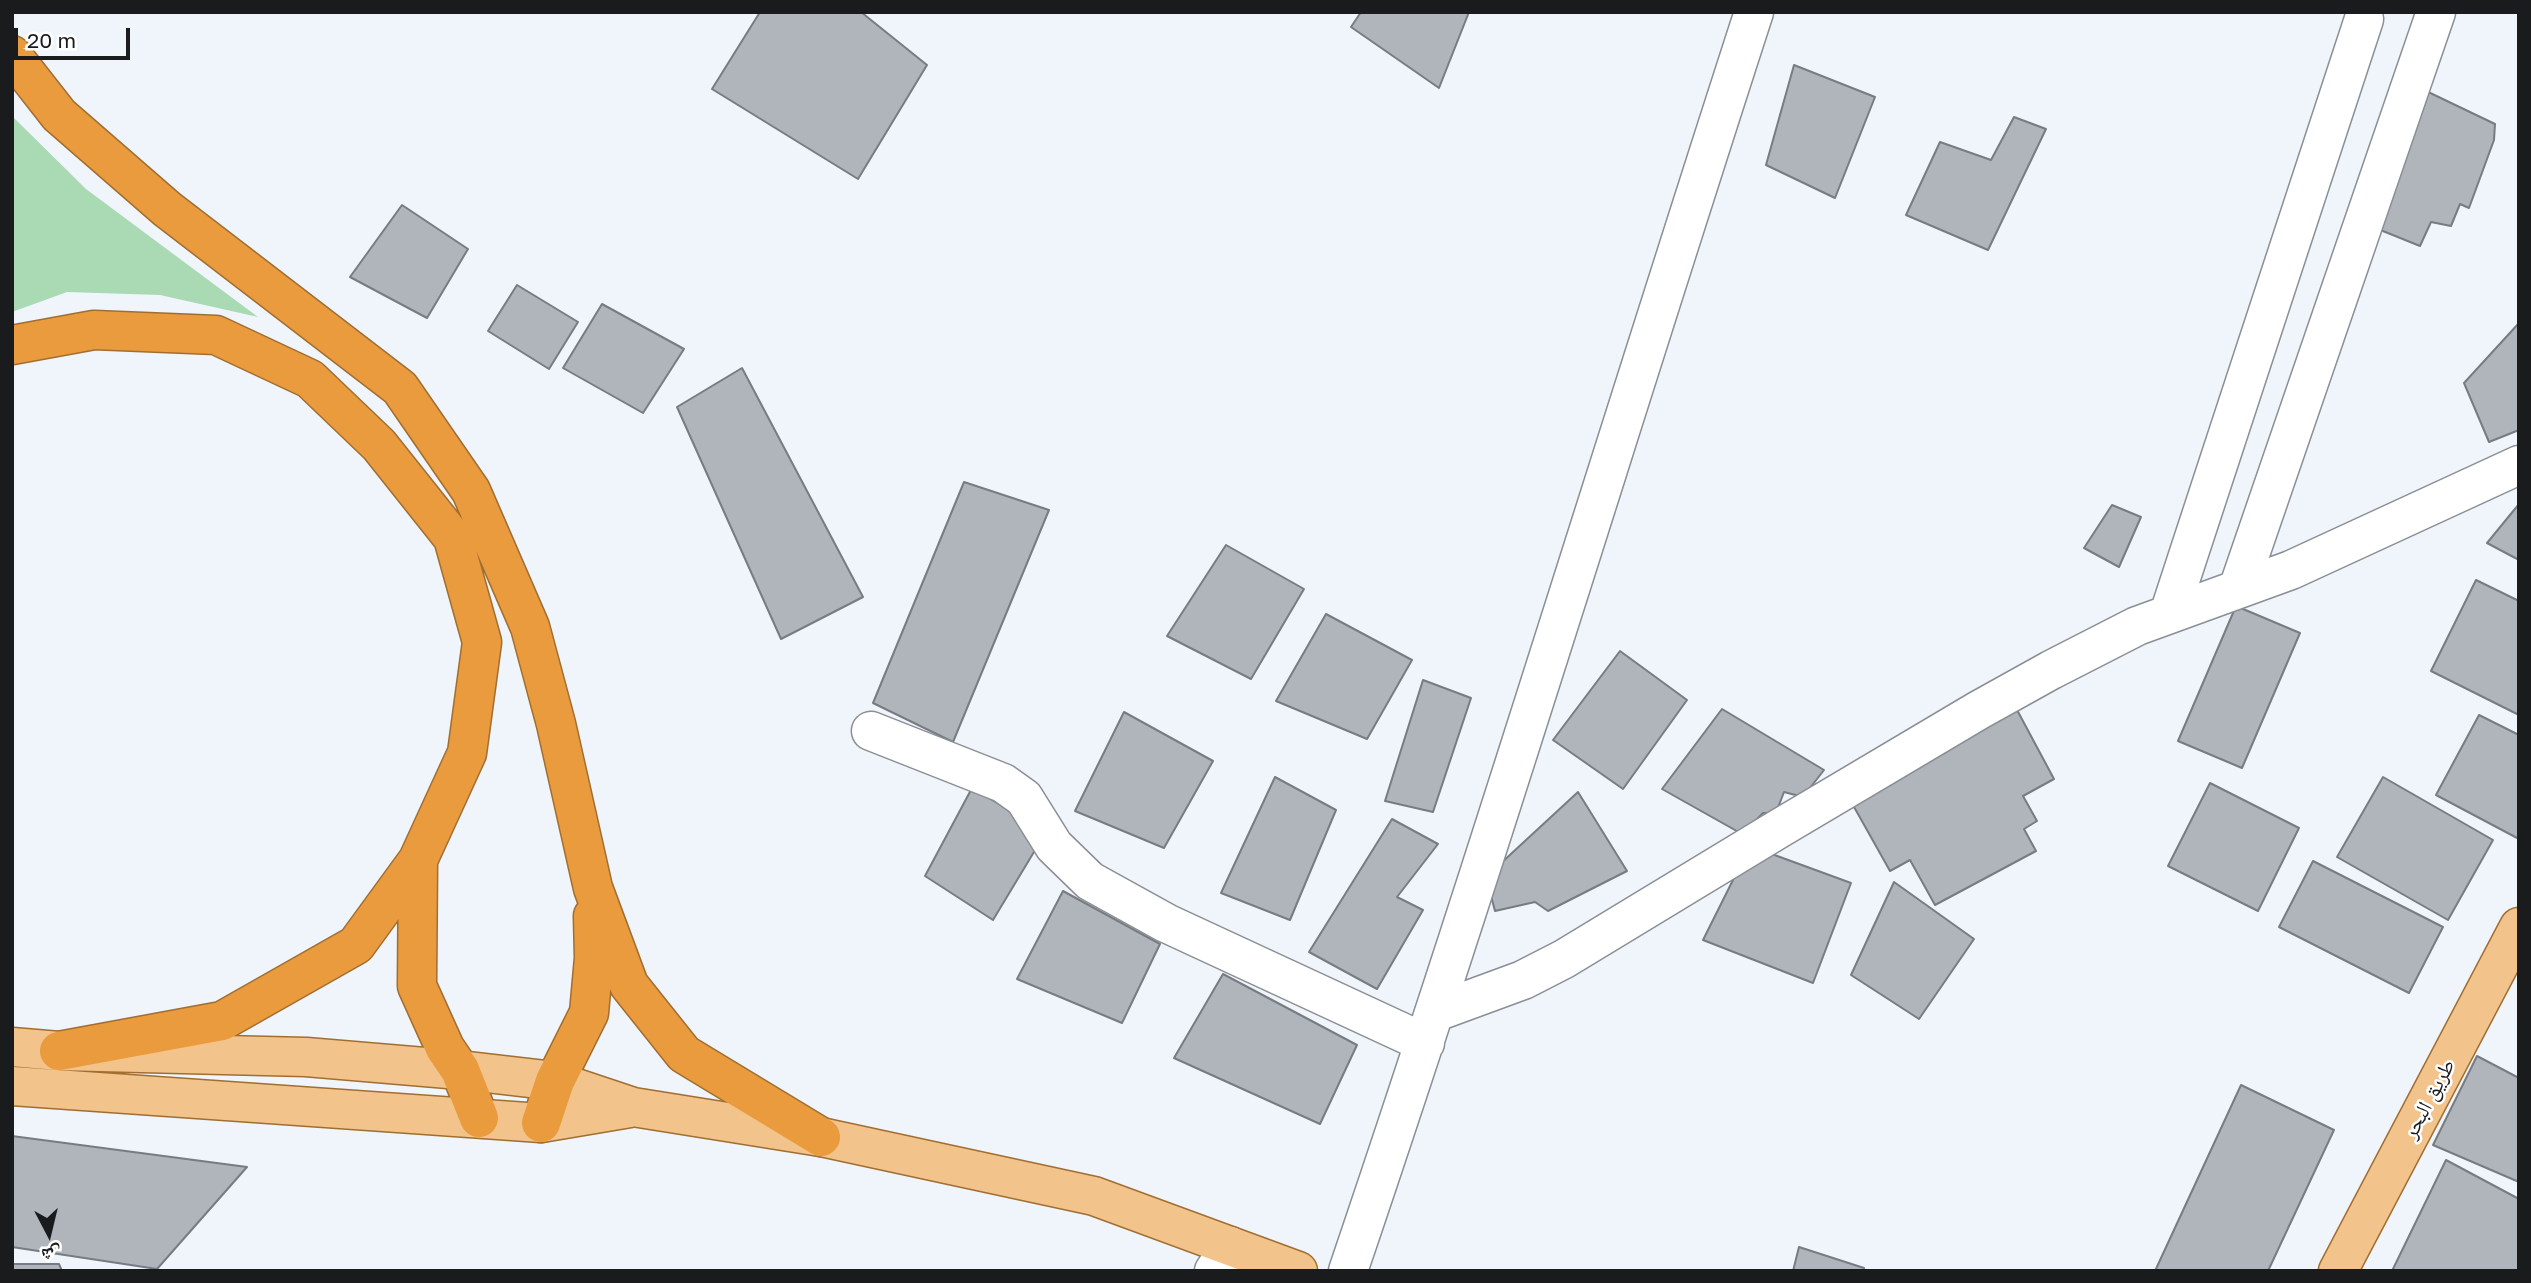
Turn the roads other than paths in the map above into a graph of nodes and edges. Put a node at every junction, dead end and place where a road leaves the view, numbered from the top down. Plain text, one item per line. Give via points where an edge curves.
1 (1754, 12) edge
2 (2436, 12) edge
3 (2364, 19) dead end
4 (12, 55) edge
5 (12, 345) edge
6 (2519, 465) edge
7 (2238, 589) junction
8 (2169, 614) junction
9 (871, 731) dead end
10 (418, 860) junction
11 (593, 888) junction
12 (2519, 927) edge
13 (1431, 1028) junction
14 (12, 1047) edge
15 (59, 1051) junction
16 (460, 1070) junction
17 (555, 1081) junction
18 (12, 1086) edge
19 (633, 1107) junction
20 (479, 1118) junction
21 (541, 1123) junction
22 (821, 1137) junction
23 (1222, 1258) edge
24 (1298, 1271) edge
25 (1348, 1271) edge
26 (2338, 1271) edge

1 - 13 street
2 - 7 street
3 - 8 street
4 - 11 highway via 60,115 167,209 400,388 471,491 530,627
5 - 10 highway via 94,330 216,335 310,379 388,455 453,538 482,642 467,753
6 - 7 street via 2336,550
7 - 8 street
8 - 13 street via 2137,626 1979,710 1564,959
9 - 13 street via 1003,783 1024,798 1054,846 1090,881 1166,923
10 - 15 highway via 356,945 222,1021
10 - 16 highway via 417,986
11 - 17 highway via 589,1013
11 - 22 highway via 629,985 684,1054
12 - 26 main road, طريق البحر
13 - 25 street
14 - 15 main road
15 - 16 main road via 306,1057
16 - 17 main road
16 - 20 highway
17 - 19 main road
17 - 21 highway
18 - 20 main road
19 - 21 main road
19 - 22 main road
20 - 21 main road
22 - 23 main road via 1094,1196
23 - 24 main road

